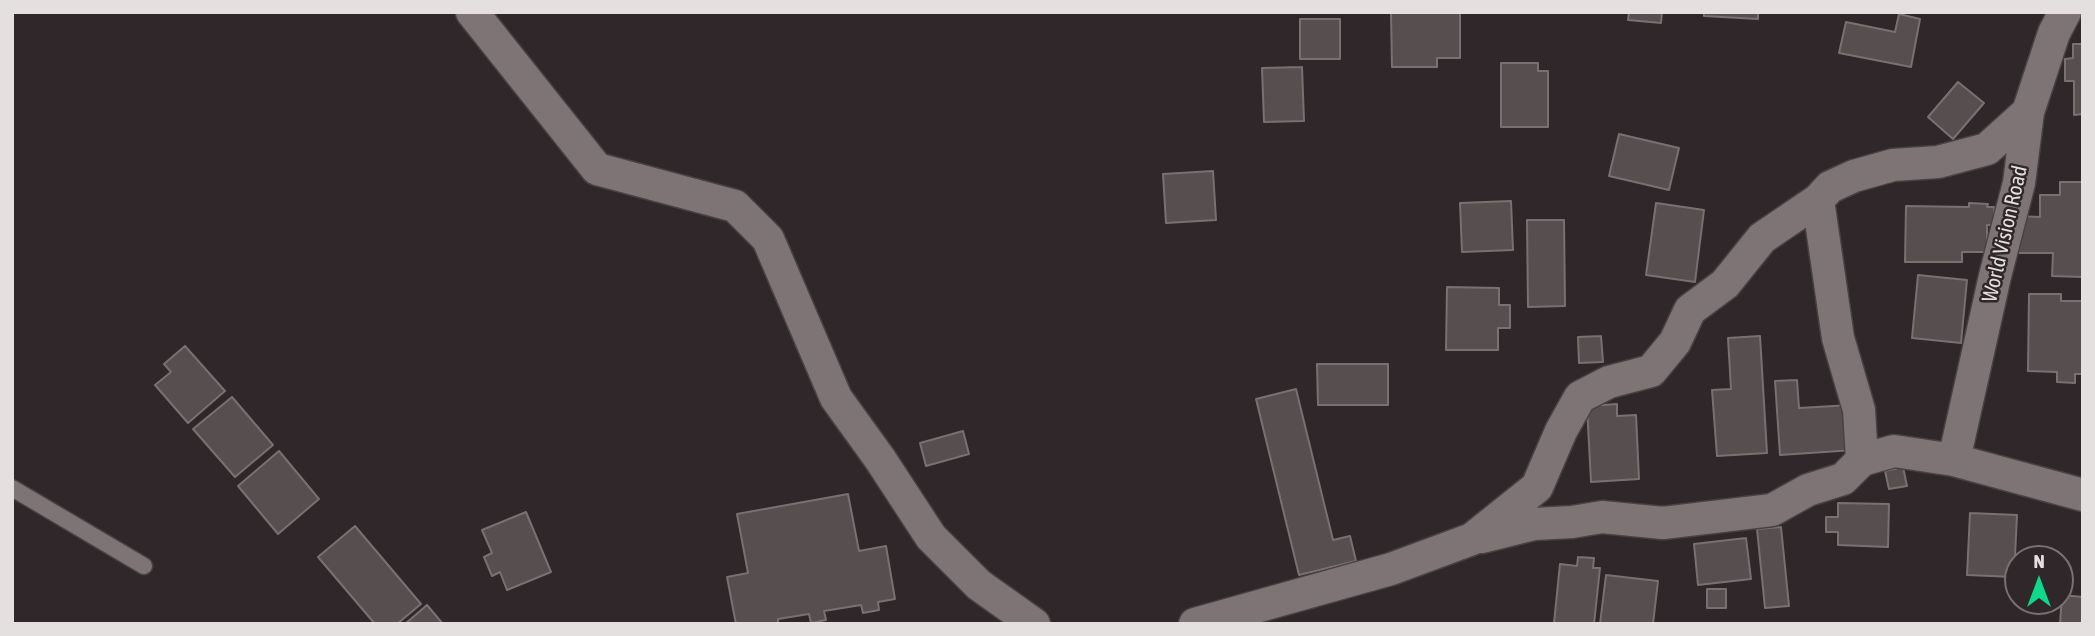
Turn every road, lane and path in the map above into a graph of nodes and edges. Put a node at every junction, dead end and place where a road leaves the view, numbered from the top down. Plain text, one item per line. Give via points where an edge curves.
1 (472, 12) edge
2 (2065, 12) edge
3 (2028, 111) junction
4 (1818, 200) junction
5 (1862, 460) junction
6 (1954, 460) junction
7 (12, 488) edge
8 (2083, 495) edge
9 (1472, 539) junction
10 (144, 566) dead end
11 (1034, 624) edge
12 (1195, 624) edge

1 - 11 street via 597,169 735,206 768,239 836,398 931,537 979,584
2 - 3 street, World Vision Road via 2053,33
3 - 4 street via 1987,149 1854,176 1830,187
3 - 6 street, World Vision Road via 2019,183
4 - 5 street via 1838,338 1859,410
4 - 9 street via 1762,238 1725,284 1690,310 1675,342 1651,370 1609,382 1580,397 1536,487
5 - 6 street via 1894,451
5 - 9 street via 1843,479 1808,490 1772,510 1663,523 1602,517 1534,524
6 - 8 street
7 - 10 lane
9 - 12 street via 1391,569

